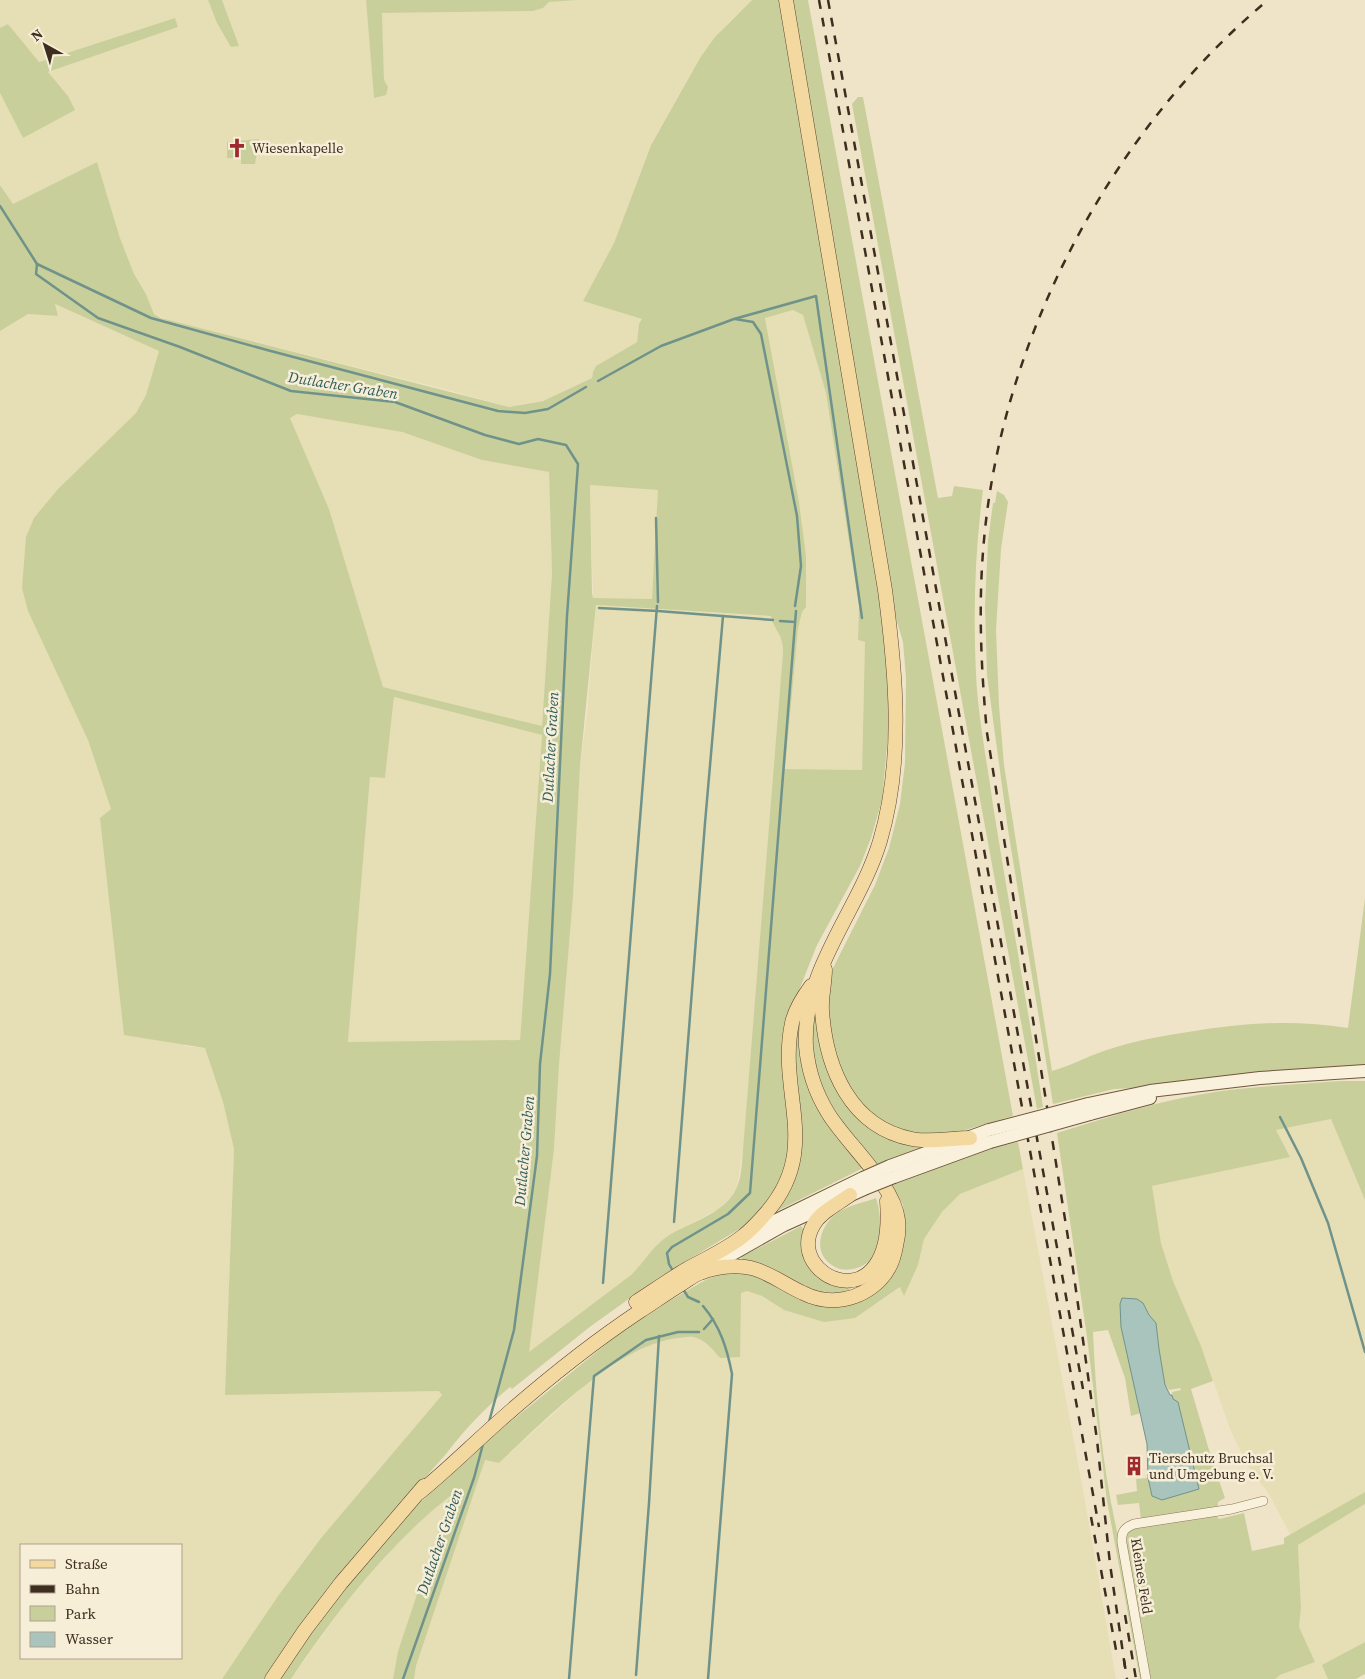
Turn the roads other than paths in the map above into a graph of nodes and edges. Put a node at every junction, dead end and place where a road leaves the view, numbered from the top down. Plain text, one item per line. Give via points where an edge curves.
1 (786, 0) edge
2 (825, 958) junction
3 (818, 974) junction
4 (1365, 1071) edge
5 (989, 1136) junction
6 (970, 1138) junction
7 (892, 1172) junction
8 (863, 1184) junction
9 (886, 1191) junction
10 (850, 1195) junction
11 (742, 1237) junction
12 (691, 1274) junction
13 (651, 1298) junction
14 (420, 1492) junction
15 (1263, 1501) dead end
16 (272, 1679) edge
17 (1146, 1679) edge

1 - 2 main road via 885,590 894,679 896,736 889,803 880,842
2 - 3 main road
2 - 6 main road via 822,1008 826,1045 837,1079 856,1107 871,1120 913,1140
3 - 9 main road via 806,1029 812,1081 828,1114
3 - 11 main road via 792,1022 788,1067 796,1144 790,1174 775,1202
4 - 5 main road, bridge via 1260,1078 1150,1091
5 - 6 main road
5 - 7 main road
6 - 7 main road
7 - 8 main road, bridge
8 - 10 main road
8 - 11 main road
9 - 10 main road via 888,1234 878,1264 862,1278 842,1281 824,1274 817,1267 809,1252 809,1243 810,1233 820,1216
9 - 12 main road via 896,1208 896,1250 885,1274 855,1297 842,1301 818,1299 753,1268 741,1266
10 - 12 main road via 784,1225
11 - 12 main road
12 - 13 main road
13 - 14 main road via 496,1424
13 - 14 main road via 568,1352 501,1408 449,1457
14 - 16 main road via 341,1583
15 - 17 street, Kleines Feld via 1125,1527 1121,1534 1122,1543

